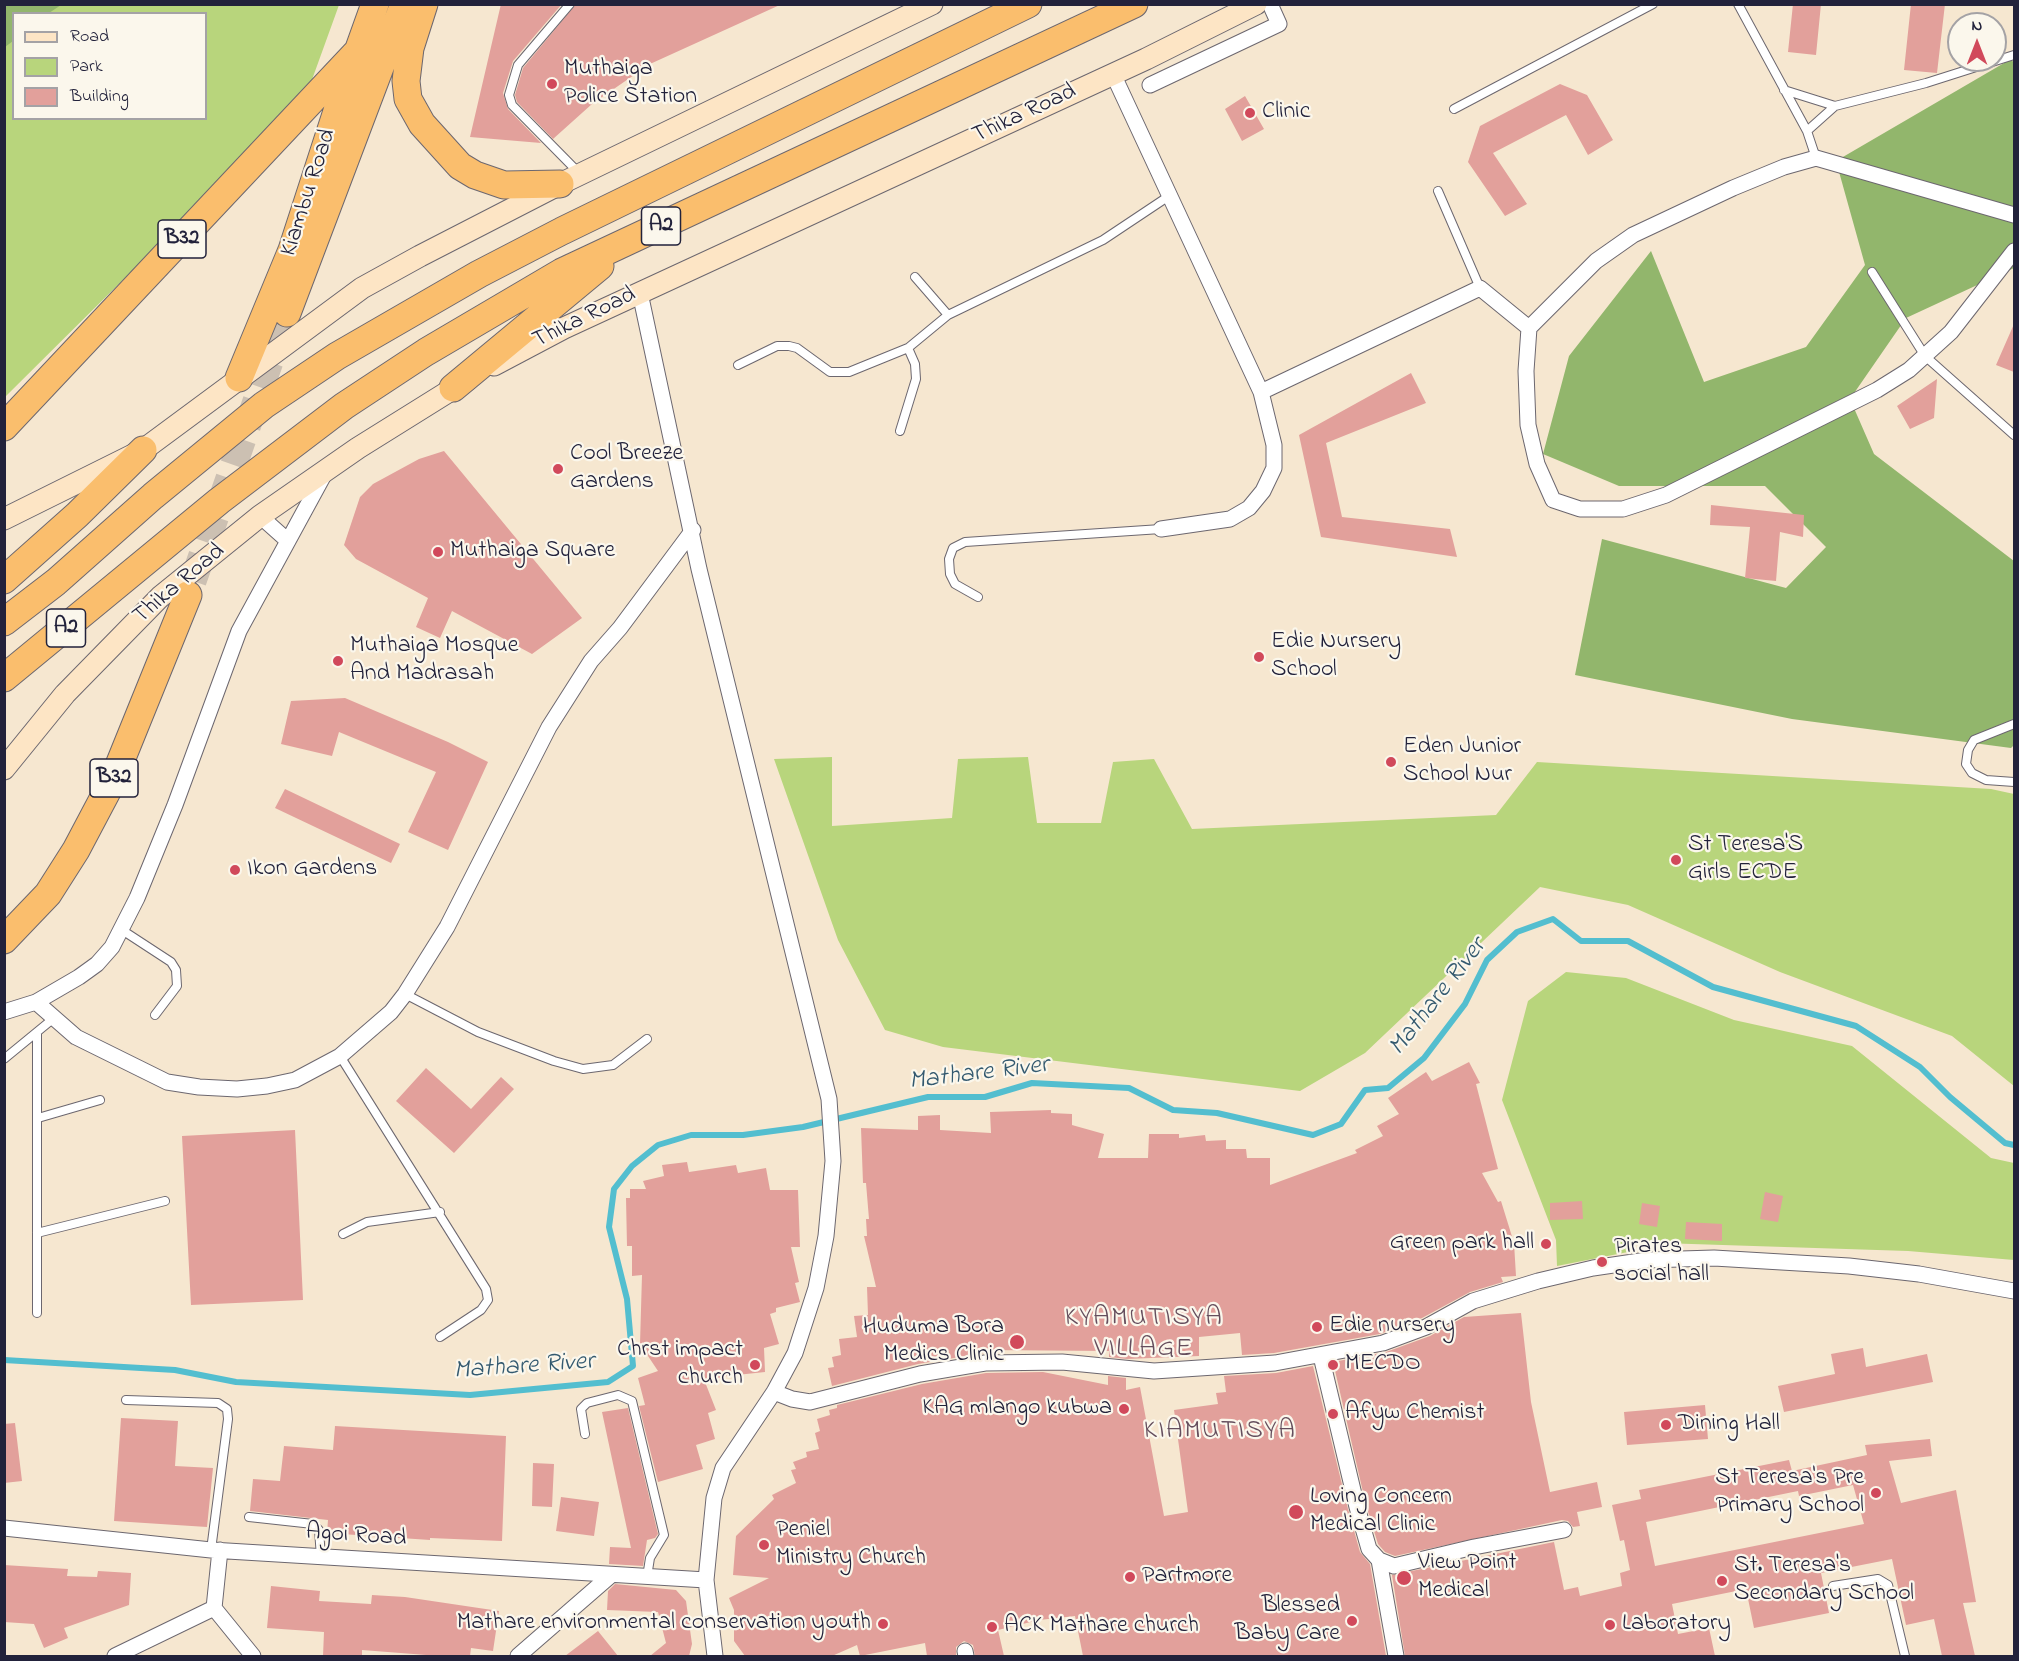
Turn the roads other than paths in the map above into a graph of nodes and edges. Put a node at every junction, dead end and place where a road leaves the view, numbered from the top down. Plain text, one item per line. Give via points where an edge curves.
1 (375, 4) edge
2 (404, 4) edge
3 (424, 4) edge
4 (570, 4) edge
5 (932, 4) edge
6 (1028, 4) edge
7 (1134, 4) edge
8 (1256, 4) edge
9 (1270, 4) edge
10 (1653, 4) edge
11 (1738, 4) edge
12 (359, 50) junction
13 (2014, 55) edge
14 (1113, 74) junction
15 (1150, 85) dead end
16 (1784, 90) junction
17 (1835, 106) junction
18 (1455, 109) dead end
19 (1807, 131) junction
20 (1816, 158) junction
21 (570, 179) junction
22 (1438, 191) dead end
23 (1169, 196) junction
24 (2014, 215) edge
25 (629, 242) junction
26 (2014, 251) edge
27 (1872, 272) dead end
28 (915, 278) dead end
29 (1480, 288) junction
30 (640, 293) junction
31 (287, 313) tunnel mouth
32 (948, 315) junction
33 (1529, 328) junction
34 (908, 348) junction
35 (1924, 356) junction
36 (738, 365) dead end
37 (239, 378) junction
38 (453, 388) junction
39 (1261, 392) junction
40 (4, 427) edge
41 (900, 431) dead end
42 (2014, 435) edge
43 (143, 450) junction
44 (327, 470) junction
45 (260, 516) junction
46 (4, 519) edge
47 (1161, 529) joint
48 (693, 530) junction
49 (288, 541) junction
50 (4, 580) edge
51 (188, 595) tunnel mouth
52 (978, 597) dead end
53 (4, 622) edge
54 (4, 678) edge
55 (2014, 724) edge
56 (4, 769) edge
57 (2014, 782) edge
58 (122, 930) junction
59 (4, 940) edge
60 (405, 994) junction
61 (36, 1002) junction
62 (4, 1012) edge
63 (156, 1015) dead end
64 (54, 1018) junction
65 (37, 1034) junction
66 (647, 1039) dead end
67 (340, 1056) junction
68 (4, 1059) edge
69 (100, 1100) dead end
70 (38, 1118) junction
71 (165, 1201) dead end
72 (440, 1212) junction
73 (37, 1233) junction
74 (343, 1234) dead end
75 (2014, 1291) edge
76 (37, 1313) dead end
77 (440, 1337) dead end
78 (1321, 1356) junction
79 (774, 1392) junction
80 (126, 1400) dead end
81 (585, 1434) dead end
82 (249, 1517) dead end
83 (4, 1528) edge
84 (1564, 1530) dead end
85 (215, 1550) junction
86 (321, 1557) junction
87 (1379, 1560) junction
88 (610, 1576) junction
89 (647, 1577) junction
90 (706, 1580) junction
91 (1833, 1586) dead end
92 (214, 1608) junction
93 (115, 1656) edge
94 (253, 1656) edge
95 (518, 1656) edge
96 (715, 1656) edge
97 (1396, 1656) edge
98 (1905, 1656) edge

1 - 12 highway, Kiambu Road / B32
2 - 31 highway, Kiambu Road
3 - 21 highway via 410,48 406,81 408,99 422,124 460,166 475,175 504,185
4 - 21 lane via 518,65 509,95 512,105
5 - 21 main road
6 - 53 highway, A2 via 562,231 337,356 255,413
7 - 25 highway, Thika Road / A2
8 - 14 main road, Thika Road
9 - 15 street via 1279,24
10 - 18 lane
11 - 16 lane
12 - 37 highway, Kiambu Road / B32 via 292,250
12 - 40 highway, B32
13 - 17 lane
14 - 23 street
14 - 30 main road, Thika Road
16 - 17 lane
16 - 19 lane
17 - 19 lane
19 - 20 lane
20 - 24 street
20 - 33 street via 1734,188 1633,235 1596,261
21 - 37 main road via 362,288
22 - 29 lane
23 - 32 lane via 1103,240
23 - 39 street
25 - 38 highway
25 - 54 highway, Thika Road / A2 via 562,272 426,352 344,406 219,501
26 - 35 street via 1951,332
27 - 35 lane
28 - 32 lane
29 - 33 street
29 - 39 street
30 - 38 main road, Thika Road via 507,357
30 - 48 street
32 - 34 lane
33 - 35 street via 1528,424 1537,464 1553,500 1580,509 1623,509 1666,495 1877,390
34 - 36 lane via 838,374 789,346 777,346
34 - 41 lane via 916,379
35 - 42 lane
37 - 43 main road
38 - 44 main road, Thika Road
39 - 47 street via 1274,445 1274,468 1263,491 1249,508 1230,519
43 - 46 main road
43 - 50 highway
44 - 45 main road, Thika Road
44 - 49 street
45 - 49 street
45 - 56 main road, Thika Road via 160,597 107,648
47 - 52 lane via 965,542 953,548 950,573 955,584
48 - 60 street via 591,661 549,727 447,927
48 - 79 street via 699,569 829,1099 833,1161 826,1236 816,1288 795,1353
49 - 58 street via 239,631 179,796
51 - 59 highway, B32 via 113,780 76,850 48,894
55 - 57 lane via 1974,740 1966,764 1972,773 1986,780
58 - 61 street via 97,964
58 - 63 lane via 171,962 176,970 177,986
60 - 66 lane via 478,1032 583,1069 613,1065
60 - 67 street
61 - 62 street
61 - 64 street
64 - 65 lane
64 - 67 street via 76,1037 140,1071 167,1082 198,1087 237,1089 285,1082 320,1069
65 - 68 lane
65 - 70 lane
67 - 72 lane
69 - 70 lane
70 - 73 lane
71 - 73 lane
72 - 74 lane via 367,1222
72 - 77 lane via 486,1289 488,1300 481,1310
73 - 76 lane
75 - 78 street via 1849,1266 1714,1258 1647,1260 1538,1281 1473,1301 1426,1327 1383,1343
78 - 79 street via 1154,1371 1062,1362 986,1363 920,1374 810,1402
78 - 87 street via 1369,1549
79 - 90 street via 723,1468 714,1498
80 - 85 lane via 218,1403 227,1409
81 - 89 lane via 581,1409 587,1402 618,1395 632,1401 664,1535 650,1558
82 - 86 lane via 317,1526
83 - 85 street, Agoi Road
84 - 87 street via 1394,1566
85 - 86 street, Agoi Road
85 - 92 street
86 - 88 street, Agoi Road
87 - 97 street
88 - 89 street, Agoi Road
88 - 95 street
89 - 90 street, Agoi Road
90 - 96 street
91 - 98 lane via 1878,1579 1888,1585
92 - 93 street
92 - 94 street

